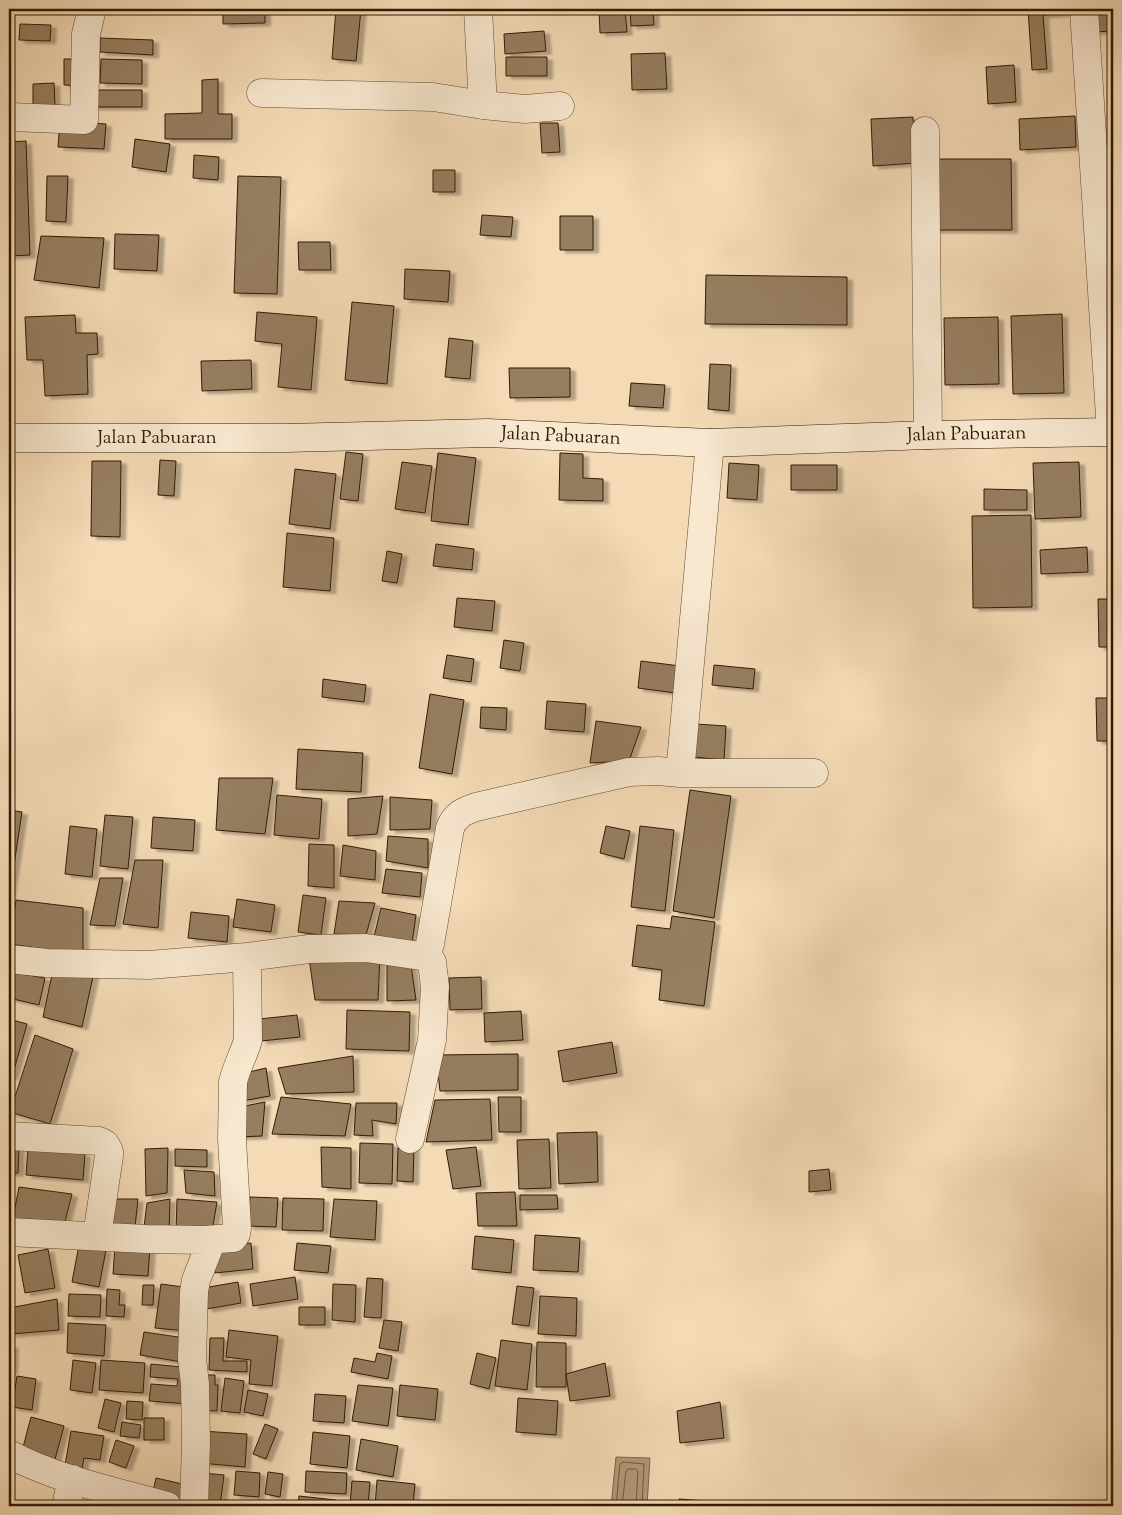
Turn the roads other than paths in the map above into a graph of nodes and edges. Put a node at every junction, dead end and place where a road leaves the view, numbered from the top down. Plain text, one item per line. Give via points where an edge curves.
1 (92, 9) edge
2 (478, 9) edge
3 (1084, 9) edge
4 (262, 93) dead end
5 (483, 105) junction
6 (560, 106) dead end
7 (9, 120) edge
8 (925, 131) dead end
9 (1112, 432) edge
10 (928, 435) junction
11 (9, 438) edge
12 (710, 443) junction
13 (680, 773) junction
14 (814, 773) dead end
15 (426, 954) junction
16 (247, 957) junction
17 (9, 959) edge
18 (9, 1136) edge
19 (410, 1139) dead end
20 (9, 1232) edge
21 (97, 1236) junction
22 (212, 1240) junction
23 (9, 1454) edge
24 (72, 1479) junction
25 (66, 1506) edge
26 (168, 1506) edge
27 (194, 1506) edge

1 - 7 street via 86,34 84,120 11,117
2 - 5 street
3 - 9 street
4 - 5 street via 433,97
5 - 6 street via 525,109
8 - 10 street
9 - 10 street, Jalan Pabuaran
10 - 12 street, Jalan Pabuaran
11 - 12 street, Jalan Pabuaran via 286,438 488,433
12 - 13 street
13 - 14 street
13 - 15 street via 629,772 476,807 460,814 450,828
15 - 16 street via 416,956 366,948 309,949
15 - 19 street via 432,962 435,987 432,1040
16 - 17 street via 149,965
16 - 22 street via 248,1040 234,1082 232,1139 237,1228 233,1238
18 - 21 street via 106,1144 109,1156
20 - 21 street
21 - 22 street
22 - 27 street via 194,1292
23 - 24 street
24 - 25 street
24 - 26 street

